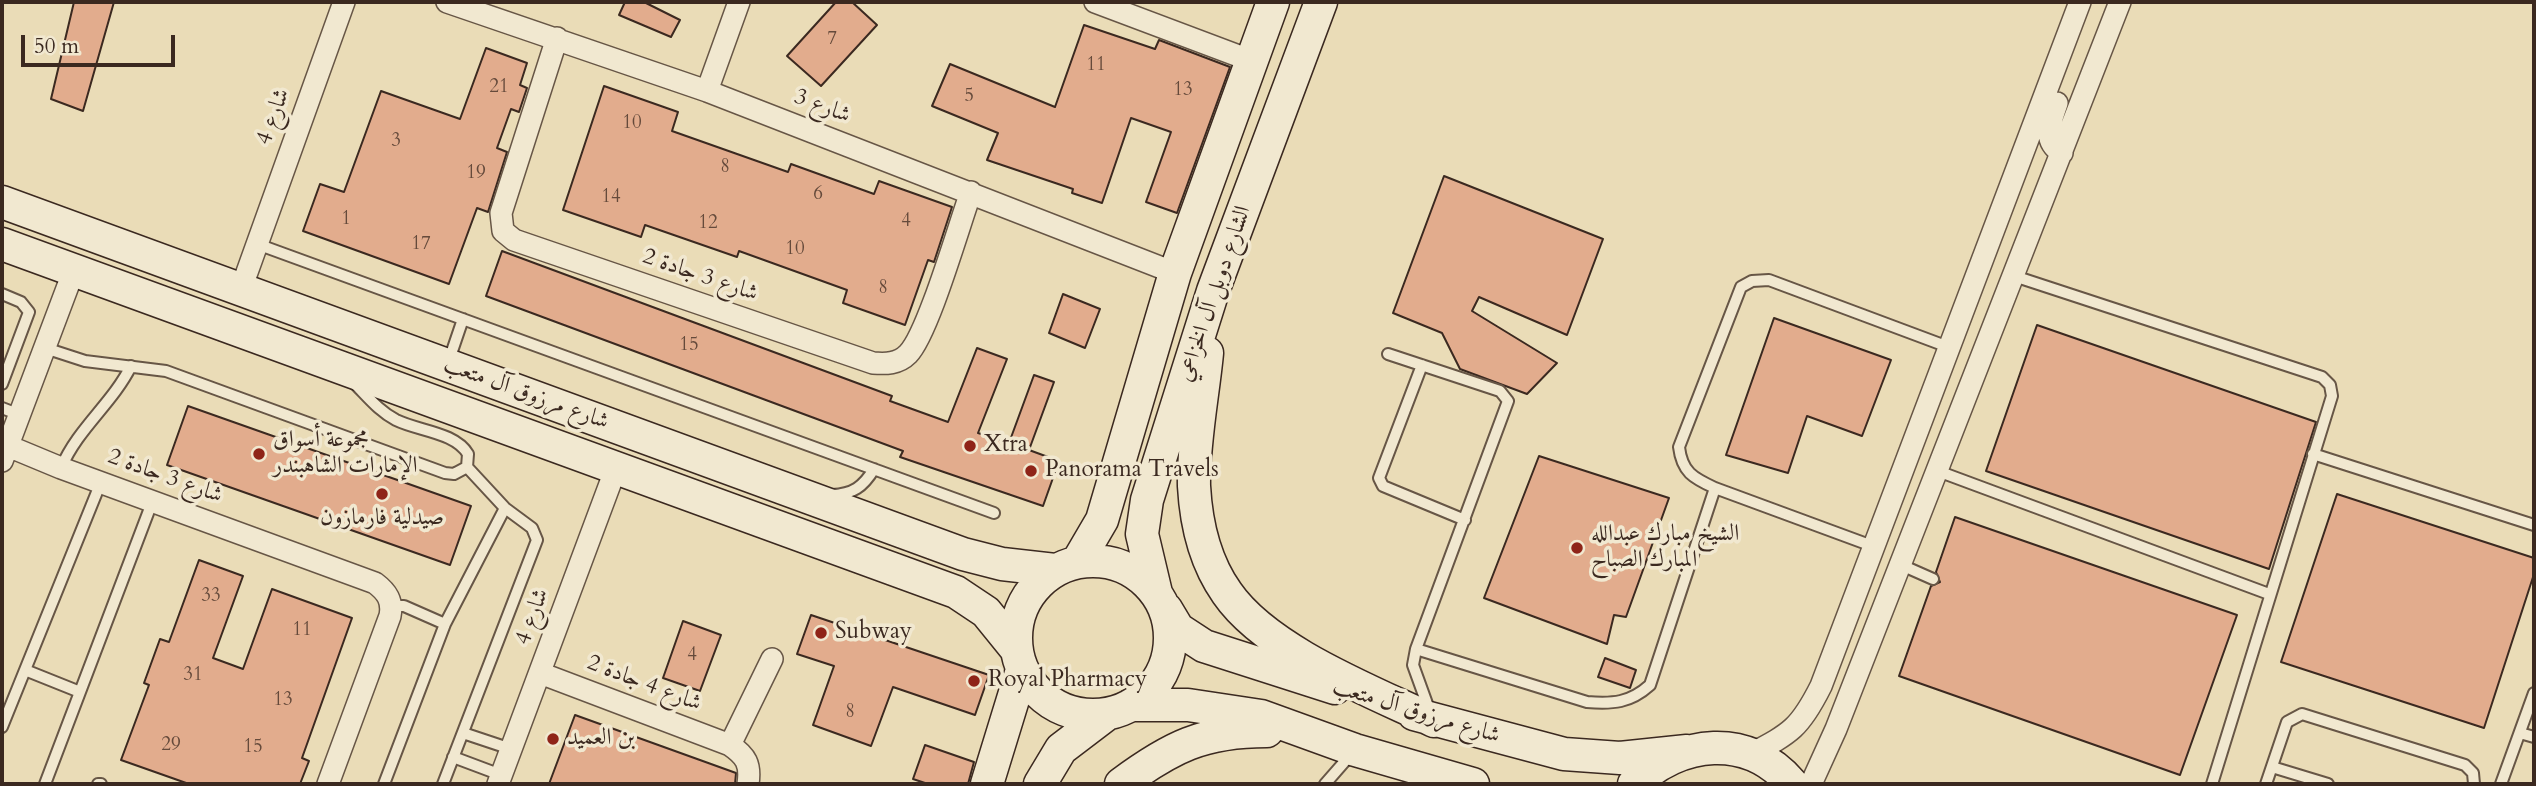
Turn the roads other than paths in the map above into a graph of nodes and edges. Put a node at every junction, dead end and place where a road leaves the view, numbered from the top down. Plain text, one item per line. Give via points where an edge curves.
1 (344, 2) edge
2 (447, 2) edge
3 (739, 2) edge
4 (1095, 2) edge
5 (1273, 2) edge
6 (1321, 2) edge
7 (2080, 2) edge
8 (2120, 2) edge
9 (557, 38) junction
10 (2065, 44) junction
11 (1252, 61) junction
12 (707, 91) junction
13 (2062, 153) junction
14 (971, 192) junction
15 (2, 202) edge
16 (2, 244) edge
17 (257, 244) junction
18 (74, 270) junction
19 (1175, 273) junction
20 (2011, 275) junction
21 (241, 289) junction
22 (1213, 291) junction
23 (2, 294) edge
24 (298, 310) junction
25 (463, 319) junction
26 (360, 333) junction
27 (283, 346) junction
28 (45, 348) junction
29 (1951, 348) junction
30 (1388, 354) dead end
31 (447, 365) junction
32 (1422, 365) junction
33 (131, 366) junction
34 (342, 368) junction
35 (7, 370) junction
36 (2, 384) edge
37 (30, 389) junction
38 (11, 412) edge
39 (5, 453) edge
40 (2313, 454) junction
41 (467, 467) junction
42 (61, 468) junction
43 (615, 468) junction
44 (874, 469) junction
45 (1935, 470) junction
46 (101, 482) junction
47 (1715, 488) junction
48 (808, 497) junction
49 (153, 500) junction
50 (505, 508) junction
51 (994, 513) dead end
52 (1465, 520) junction
53 (2534, 525) edge
54 (1875, 547) junction
55 (1899, 564) junction
56 (1066, 566) junction
57 (1933, 579) dead end
58 (2269, 594) junction
59 (1161, 601) junction
60 (392, 606) junction
61 (445, 624) junction
62 (1416, 649) junction
63 (772, 659) dead end
64 (1019, 660) junction
65 (25, 670) junction
66 (540, 673) junction
67 (80, 692) junction
68 (2534, 693) edge
69 (1119, 709) junction
70 (1434, 721) junction
71 (2, 727) edge
72 (463, 733) junction
73 (2520, 733) junction
74 (1321, 736) junction
75 (2534, 737) edge
76 (730, 745) junction
77 (511, 749) junction
78 (1355, 750) junction
79 (1687, 751) junction
80 (1751, 754) junction
81 (453, 757) junction
82 (2272, 767) junction
83 (500, 780) edge
84 (45, 784) edge
85 (328, 784) edge
86 (384, 784) edge
87 (443, 784) edge
88 (748, 784) edge
89 (987, 784) edge
90 (1040, 784) edge
91 (1121, 784) edge
92 (1325, 784) edge
93 (1473, 784) edge
94 (1634, 784) edge
95 (1792, 784) edge
96 (1811, 784) edge
97 (2212, 784) edge
98 (2266, 784) edge
99 (2328, 784) edge
100 (2474, 784) edge
101 (2501, 784) edge

1 - 17 street, شارع 4
2 - 9 street, شارع 3
3 - 12 street
4 - 11 street
5 - 11 main road, الشارع دوبل آل الخزاعي
6 - 22 main road, الشارع دوبل آل الخزاعي
7 - 10 street
8 - 13 street
9 - 12 street, شارع 3
9 - 14 street, شارع 3 جادة 2 via 500,213 503,231 514,240 886,364 898,361 918,342
10 - 13 street via 2073,58 2048,134
10 - 29 street
11 - 19 main road, الشارع دوبل آل الخزاعي
12 - 14 street, شارع 3
13 - 20 street
14 - 19 street, شارع 3
15 - 21 main road, شارع مرزوق آل متعب
16 - 18 main road, شارع مرزوق آل متعب
17 - 21 street, شارع 4
17 - 25 lane
18 - 27 main road, شارع مرزوق آل متعب
18 - 28 street
19 - 56 main road, الشارع دوبل آل الخزاعي via 1102,520
20 - 40 lane via 2327,380 2332,396
20 - 45 street
21 - 24 main road, شارع مرزوق آل متعب
22 - 59 main road, الشارع دوبل آل الخزاعي via 1147,500 1142,534
22 - 70 main road via 1194,485 1200,530 1211,562 1227,593 1281,641 1332,672
23 - 35 lane via 22,302 29,312
24 - 26 main road, شارع مرزوق آل متعب
24 - 27 main road via 303,319 300,337
25 - 31 lane
25 - 44 lane
26 - 31 main road, شارع مرزوق آل متعب
26 - 34 main road via 345,342
27 - 34 main road, شارع مرزوق آل متعب
28 - 33 lane via 85,361
28 - 37 street
29 - 47 lane via 1769,280 1741,287 1679,447 1689,476
29 - 54 street
30 - 32 lane
31 - 48 main road, شارع مرزوق آل متعب
32 - 52 lane via 1379,478 1383,486
32 - 52 lane via 1500,391 1508,401
33 - 41 lane via 166,371 432,469 454,474
33 - 42 lane via 113,398 78,435
34 - 41 lane via 382,411 458,443 468,454
34 - 43 main road, شارع مرزوق آل متعب
35 - 36 lane
35 - 37 lane via 12,380
37 - 38 street
38 - 39 street
39 - 42 street, شارع 3 جادة 2
40 - 53 lane
40 - 58 lane
41 - 50 lane
42 - 46 street, شارع 3 جادة 2
43 - 64 main road, شارع مرزوق آل متعب via 956,592 992,617
43 - 66 street, شارع 4
44 - 48 lane via 856,490
44 - 51 lane
45 - 55 street
45 - 58 lane
46 - 49 street, شارع 3 جادة 2
46 - 65 lane
47 - 54 lane
47 - 62 lane via 1650,685 1637,697 1614,704 1587,702
48 - 56 main road, شارع مرزوق آل متعب via 983,560
49 - 60 street, شارع 3 جادة 2 via 375,583 384,589
49 - 67 lane
50 - 61 lane
50 - 72 lane via 533,528 536,544
52 - 62 lane
54 - 80 street via 1807,714 1790,733
55 - 57 lane
55 - 96 street
56 - 59 main road via 1113,562 1144,579
56 - 64 main road via 1040,581 1019,612
58 - 97 lane
59 - 69 main road via 1170,631 1162,674 1149,692
59 - 70 main road, شارع مرزوق آل متعب via 1178,629 1204,646
60 - 61 lane via 404,606
60 - 85 street
61 - 86 lane
62 - 70 lane via 1413,666
63 - 76 street
64 - 69 main road via 1033,688 1048,702 1087,715
64 - 89 main road
65 - 67 lane
65 - 71 lane
66 - 76 street, شارع 4 جادة 2
66 - 77 street, شارع 4
67 - 84 lane
68 - 73 lane
69 - 74 main road via 1218,708 1261,716
69 - 90 main road via 1061,749
70 - 79 main road, شارع مرزوق آل متعب via 1564,754 1620,758
72 - 77 lane
72 - 81 lane
73 - 75 lane
73 - 101 lane
74 - 78 main road
74 - 91 main road via 1231,731 1200,737
76 - 88 street via 744,754 749,765
77 - 83 street, شارع 4
78 - 92 lane
78 - 93 main road
79 - 80 main road, شارع مرزوق آل متعب via 1719,748
79 - 94 main road via 1653,766
80 - 95 main road
81 - 83 lane
81 - 87 lane
82 - 98 lane
82 - 99 lane
82 - 100 lane via 2287,722 2307,714 2465,765 2473,773

